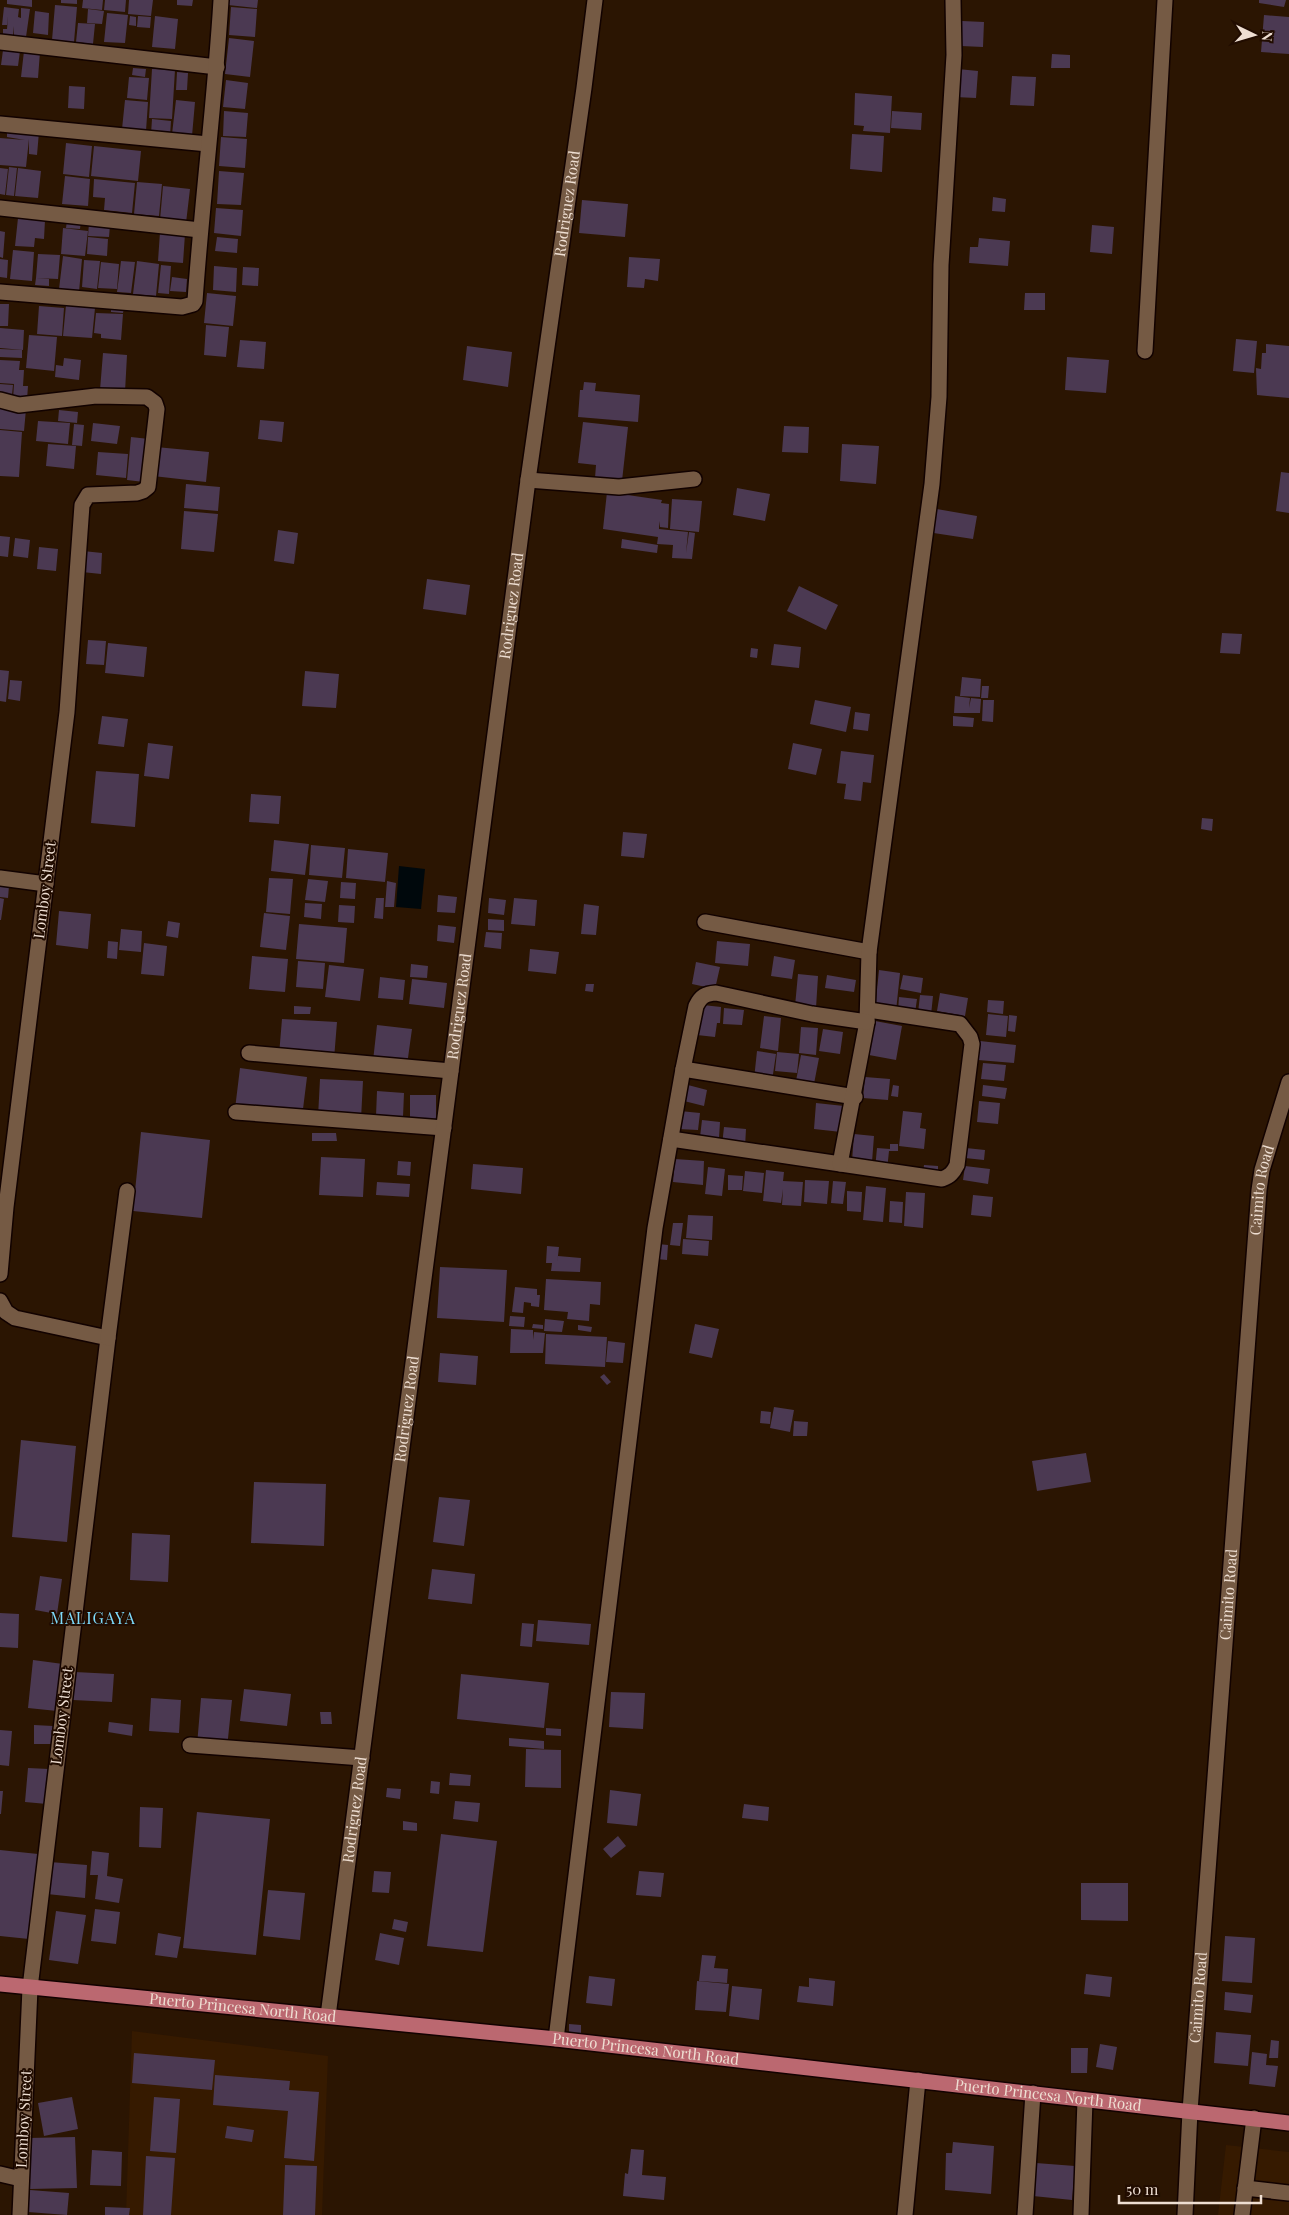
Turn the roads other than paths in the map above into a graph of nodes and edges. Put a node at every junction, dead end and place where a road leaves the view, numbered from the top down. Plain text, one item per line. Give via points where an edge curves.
1 (221, 0) edge
2 (595, 0) edge
3 (953, 0) edge
4 (1165, 0) edge
5 (0, 42) edge
6 (217, 67) junction
7 (0, 124) edge
8 (208, 144) junction
9 (0, 208) edge
10 (200, 230) junction
11 (0, 292) edge
12 (1145, 351) dead end
13 (0, 400) edge
14 (694, 479) dead end
15 (528, 480) junction
16 (0, 878) edge
17 (46, 884) junction
18 (705, 922) dead end
19 (869, 952) junction
20 (868, 1016) junction
21 (249, 1053) dead end
22 (683, 1069) junction
23 (451, 1071) junction
24 (1289, 1082) edge
25 (855, 1097) junction
26 (236, 1112) dead end
27 (444, 1128) junction
28 (670, 1139) junction
29 (840, 1164) junction
30 (127, 1191) dead end
31 (3, 1206) edge
32 (0, 1274) edge
33 (0, 1300) edge
34 (108, 1338) junction
35 (190, 1745) dead end
36 (362, 1758) junction
37 (0, 1984) edge
38 (30, 1988) junction
39 (328, 2016) junction
40 (556, 2039) junction
41 (918, 2080) junction
42 (1033, 2093) junction
43 (1085, 2100) junction
44 (1190, 2111) junction
45 (1254, 2118) junction
46 (1289, 2123) edge
47 (0, 2174) edge
48 (21, 2179) junction
49 (1245, 2188) junction
50 (1289, 2193) edge
51 (20, 2215) edge
52 (905, 2215) edge
53 (1024, 2215) edge
54 (1081, 2215) edge
55 (1186, 2215) edge
56 (1242, 2215) edge

1 - 6 street
2 - 15 street, Rodriguez Road
3 - 19 street via 954,55 941,265 939,397 932,484
4 - 12 street
5 - 6 street
6 - 8 street
7 - 8 street
8 - 10 street
9 - 10 street
10 - 11 street via 195,301 188,306
13 - 17 street, Lomboy Street via 19,405 107,395 147,397 155,403 156,409 148,487 137,493 88,495 82,505 67,712
14 - 15 street via 619,487
15 - 23 street, Rodriguez Road
16 - 17 street
17 - 31 street, Lomboy Street
18 - 19 street
19 - 20 street
20 - 22 street via 812,1014 716,993 707,994 696,1006
20 - 25 street
20 - 29 street via 960,1024 970,1037 972,1044 957,1165 953,1173 942,1179
21 - 23 street
22 - 25 street
22 - 28 street
23 - 27 street, Rodriguez Road
24 - 44 street, Caimito Road via 1259,1190
25 - 29 street
26 - 27 street
27 - 36 street, Rodriguez Road
28 - 29 street
28 - 40 street via 655,1228
30 - 34 street, Lomboy Street
31 - 32 street, Lomboy Street
33 - 34 street via 6,1312 15,1318
34 - 38 street, Lomboy Street
35 - 36 street
36 - 39 street, Rodriguez Road
37 - 38 main road, Puerto Princesa North Road
38 - 39 main road, Puerto Princesa North Road
38 - 48 street, Lomboy Street
39 - 40 main road, Puerto Princesa North Road
40 - 41 main road, Puerto Princesa North Road
41 - 42 main road, Puerto Princesa North Road
41 - 52 street
42 - 43 main road, Puerto Princesa North Road
42 - 53 street
43 - 44 main road, Puerto Princesa North Road
43 - 54 street
44 - 45 main road, Puerto Princesa North Road
44 - 55 street, Caimito Road
45 - 46 main road, Puerto Princesa North Road
45 - 49 street
47 - 48 street
48 - 51 street, Lomboy Street
49 - 50 street
49 - 56 street

